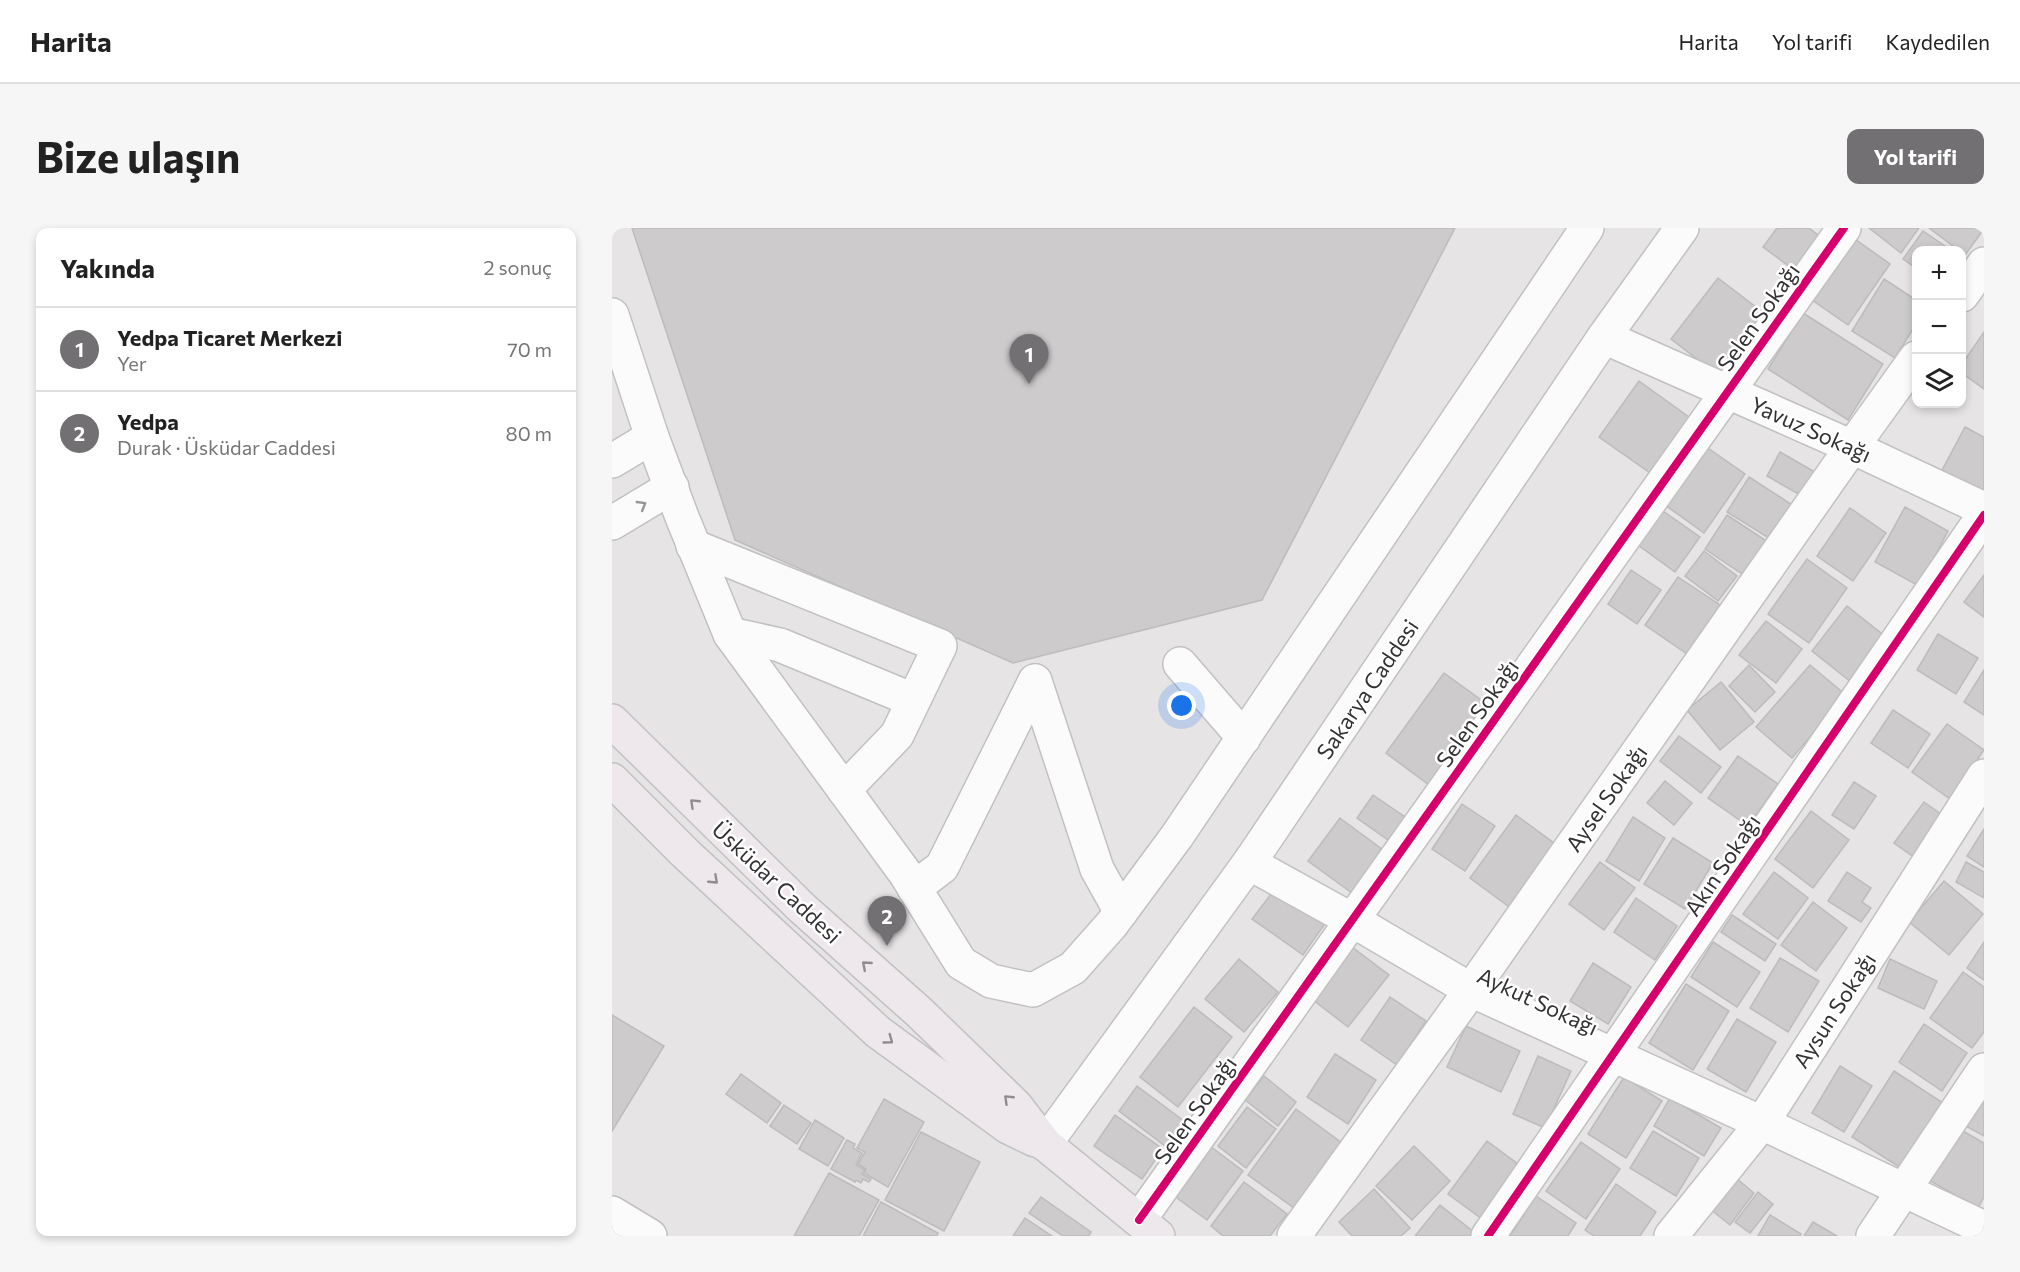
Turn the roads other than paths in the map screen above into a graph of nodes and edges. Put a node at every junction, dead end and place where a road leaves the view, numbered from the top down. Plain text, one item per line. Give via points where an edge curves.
1 (1587, 228) edge
2 (1682, 228) edge
3 (1844, 228) edge
4 (1984, 264) edge
5 (1966, 290) edge
6 (612, 315) edge
7 (1604, 337) junction
8 (1912, 365) edge
9 (1727, 392) junction
10 (652, 437) junction
11 (1851, 447) junction
12 (612, 460) edge
13 (672, 487) junction
14 (1984, 509) edge
15 (1984, 514) edge
16 (612, 523) edge
17 (693, 546) junction
18 (730, 634) junction
19 (1180, 664) dead end
20 (913, 699) junction
21 (612, 721) edge
22 (1244, 738) junction
23 (1984, 776) edge
24 (612, 780) edge
25 (844, 790) junction
26 (1249, 863) junction
27 (914, 888) junction
28 (1121, 912) junction
29 (1352, 920) junction
30 (1471, 990) junction
31 (1613, 1056) junction
32 (1984, 1070) edge
33 (1762, 1124) junction
34 (1045, 1144) junction
35 (1902, 1191) junction
36 (612, 1213) edge
37 (1148, 1228) edge
38 (1984, 1228) edge
39 (650, 1236) edge
40 (1294, 1236) edge
41 (1488, 1236) edge
42 (1671, 1236) edge
43 (1873, 1236) edge

1 - 22 street
2 - 7 street, Sakarya Caddesi
3 - 9 street, Selen Sokağı
4 - 5 street
6 - 10 street
7 - 9 street, Yavuz Sokağı
7 - 26 street, Sakarya Caddesi
8 - 11 street, Aysel Sokağı
9 - 11 street, Yavuz Sokağı
9 - 29 street, Selen Sokağı
10 - 12 street
10 - 13 street
11 - 14 street, Yavuz Sokağı
11 - 30 street, Aysel Sokağı
16 -> 13 street
13 - 17 street
15 - 31 street, Akın Sokağı
17 - 18 street
17 - 20 street via 940,646
18 - 20 street via 780,645
18 - 25 street
19 - 22 street
20 - 25 street via 897,735
34 -> 21 main road, Üsküdar Caddesi via 1008,1098 919,1012 802,909
22 - 28 street
23 - 33 street, Aysun Sokağı
24 -> 34 main road, Üsküdar Caddesi via 878,1032 1008,1128
25 - 27 street
26 - 29 street, Aykut Sokağı
26 - 34 street, Sakarya Caddesi
27 - 28 street via 961,963 991,981 1033,990 1073,968
27 - 28 street via 942,867 1035,681 1097,869
29 - 30 street, Aykut Sokağı
29 - 37 street, Selen Sokağı
30 - 31 street, Aykut Sokağı
30 - 40 street, Aysel Sokağı
31 - 33 street, Aykut Sokağı
31 - 41 street, Akın Sokağı
32 - 35 street
33 - 35 street, Aykut Sokağı
33 - 42 street, Aysun Sokağı
34 - 37 main road, Üsküdar Caddesi
35 - 38 street, Aykut Sokağı
35 - 43 street
36 - 39 street

